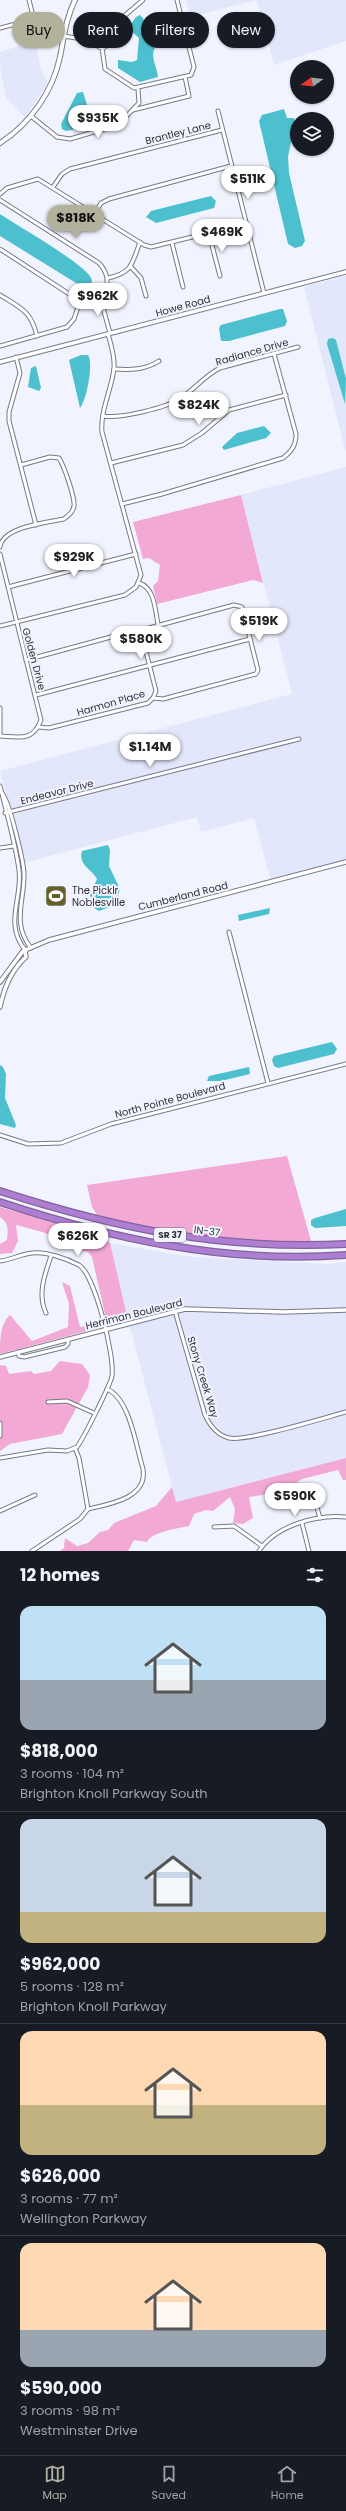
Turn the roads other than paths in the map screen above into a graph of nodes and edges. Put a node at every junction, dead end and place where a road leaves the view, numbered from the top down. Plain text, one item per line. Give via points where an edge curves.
1 (29, 0) edge
2 (75, 0) edge
3 (144, 0) edge
4 (177, 0) edge
5 (129, 12) edge
6 (0, 28) edge
7 (65, 30) edge
8 (60, 48) edge
9 (102, 48) edge
10 (185, 77) junction
11 (138, 89) junction
12 (133, 110) junction
13 (218, 111) dead end
14 (31, 116) junction
15 (222, 130) junction
16 (0, 143) edge
17 (231, 166) junction
18 (53, 187) junction
19 (0, 194) edge
20 (0, 200) edge
21 (95, 213) junction
22 (246, 224) junction
23 (209, 234) junction
24 (140, 242) junction
25 (172, 243) junction
26 (0, 249) edge
27 (131, 267) junction
28 (346, 272) edge
29 (220, 276) dead end
30 (108, 278) junction
31 (183, 287) dead end
32 (264, 293) junction
33 (0, 296) edge
34 (146, 296) dead end
35 (100, 297) junction
36 (80, 301) junction
37 (109, 334) junction
38 (37, 336) junction
39 (0, 346) edge
40 (298, 347) dead end
41 (274, 354) junction
42 (16, 357) junction
43 (159, 361) dead end
44 (0, 362) edge
45 (114, 369) junction
46 (286, 395) junction
47 (103, 416) junction
48 (111, 463) junction
49 (21, 464) junction
50 (122, 504) junction
51 (36, 525) junction
52 (0, 543) edge
53 (0, 548) edge
54 (0, 554) edge
55 (136, 554) junction
56 (139, 583) junction
57 (8, 586) junction
58 (16, 622) junction
59 (158, 624) junction
60 (0, 626) edge
61 (145, 633) junction
62 (250, 639) junction
63 (26, 660) junction
64 (150, 665) junction
65 (36, 695) junction
66 (153, 698) junction
67 (0, 708) edge
68 (38, 727) junction
69 (0, 735) edge
70 (299, 739) dead end
71 (0, 786) edge
72 (2, 793) junction
73 (10, 812) junction
74 (5, 813) junction
75 (14, 846) junction
76 (0, 848) edge
77 (346, 862) edge
78 (229, 932) dead end
79 (31, 948) junction
80 (26, 951) junction
81 (0, 982) edge
82 (0, 1008) edge
83 (346, 1064) edge
84 (268, 1083) junction
85 (0, 1135) edge
86 (0, 1191) edge
87 (0, 1202) edge
88 (346, 1244) edge
89 (346, 1255) edge
90 (51, 1256) junction
91 (0, 1261) edge
92 (346, 1310) edge
93 (175, 1311) junction
94 (46, 1313) dead end
95 (105, 1329) junction
96 (68, 1339) junction
97 (18, 1352) junction
98 (0, 1357) edge
99 (107, 1389) junction
100 (48, 1402) dead end
101 (346, 1412) edge
102 (94, 1413) junction
103 (0, 1423) edge
104 (0, 1436) edge
105 (75, 1448) junction
106 (0, 1457) edge
107 (35, 1496) dead end
108 (315, 1501) dead end
109 (88, 1509) junction
110 (0, 1511) edge
111 (346, 1517) edge
112 (320, 1518) junction
113 (302, 1523) junction
114 (214, 1528) dead end
115 (262, 1546) junction
116 (32, 1551) edge
117 (259, 1551) edge
118 (309, 1551) edge

1 - 6 street via 33,16 31,20
2 - 7 main road
3 - 5 street
4 - 10 street via 194,67 192,74
8 - 14 main road via 52,80
9 - 11 street via 105,69 131,88
10 - 11 street
10 - 12 street via 189,96
11 - 12 street via 139,103
12 - 14 street via 113,127 66,139 53,134
13 - 15 street
14 - 16 main road
15 - 17 street
15 - 18 street, Brantley Lane via 70,169 62,174
17 - 21 street via 109,199 102,203
17 - 22 street
18 - 19 street via 36,180 7,188
18 - 21 street
20 - 30 street via 100,263
21 - 24 street
22 - 23 street
22 - 32 street
23 - 25 street
23 - 29 street
24 - 25 street via 151,247
24 - 27 street
25 - 31 street
26 - 36 street
27 - 30 street via 125,273
27 - 34 street via 142,278
28 - 32 street, Howe Road
30 - 35 street
32 - 37 street, Howe Road
33 - 38 street via 28,314
35 - 36 street
35 - 37 street
36 - 38 street via 71,324
37 - 42 street, Howe Road
37 - 45 street
38 - 39 street
40 - 41 street, Radiance Drive
41 - 46 street
41 - 47 street, Radiance Drive via 220,368 208,374 181,398 171,403 118,417
42 - 44 street, Howe Road
42 - 49 street via 20,373 9,416
43 - 45 street via 134,370
45 - 47 street
46 - 48 street via 229,410 183,445
46 - 50 street via 296,442 283,458
47 - 48 street via 102,432
48 - 50 street
49 - 51 street
49 - 51 street via 50,457 59,458 64,465 74,506 71,513 64,519
50 - 55 street
51 - 52 street via 11,532
52 - 53 street
54 - 57 street, Golden Drive
55 - 56 street via 142,575
55 - 57 street
56 - 58 street via 125,595
56 - 59 street via 147,585 150,590
57 - 58 street, Golden Drive
58 - 60 street
58 - 63 street, Golden Drive
59 - 61 street
59 - 62 street via 234,605 242,607
61 - 63 street via 133,631
61 - 64 street via 143,640
62 - 64 street
62 - 66 street, Harmon Place via 258,670 256,674 163,699
63 - 65 street, Golden Drive
64 - 65 street
64 - 66 street via 156,688
65 - 68 street, Golden Drive via 41,720
66 - 68 street, Harmon Place via 148,703 49,728
67 - 69 street
68 - 69 street via 35,732 23,737
70 - 73 street, Endeavor Drive
71 - 72 street
72 - 73 street
72 - 74 street
73 - 74 street, Endeavor Drive
73 - 79 street via 24,872 19,913 25,939
74 - 75 street
75 - 76 street
75 - 80 street via 20,873 15,918 20,943
77 - 79 street, Cumberland Road via 80,931
78 - 84 street
79 - 80 street, Cumberland Road
80 - 81 street, Cumberland Road via 13,961
80 - 82 street, Cumberland Road via 26,957 7,983
83 - 84 street, North Pointe Boulevard
84 - 85 street, North Pointe Boulevard via 111,1124 61,1143 28,1144
86 - 88 highway, IN-37 / SR 37 via 84,1217 170,1235 261,1245
87 - 89 highway, IN-37 / SR 37 via 91,1230 180,1248 267,1256
90 - 91 street via 32,1253
90 - 94 street via 42,1288
90 - 95 street via 78,1265 88,1274
92 - 93 street, Herriman Boulevard via 283,1312 202,1308
93 - 95 street, Herriman Boulevard
93 - 101 street, Stony Creek Way via 205,1415 210,1426 221,1435 241,1439
95 - 96 street, Herriman Boulevard
95 - 99 street via 113,1362 112,1376
96 - 97 street, Herriman Boulevard
96 - 97 street via 65,1347 24,1357 19,1356
97 - 98 street, Herriman Boulevard
99 - 102 street
99 - 109 street via 123,1404 144,1479 133,1494
100 - 102 street via 68,1401
102 - 105 street via 81,1442
103 - 104 street
105 - 106 street
105 - 109 street
107 - 110 street
108 - 112 street
109 - 116 street via 80,1519
111 - 112 street
112 - 113 street
113 - 115 street via 292,1526
113 - 118 street
114 - 115 street via 234,1526
115 - 117 street

